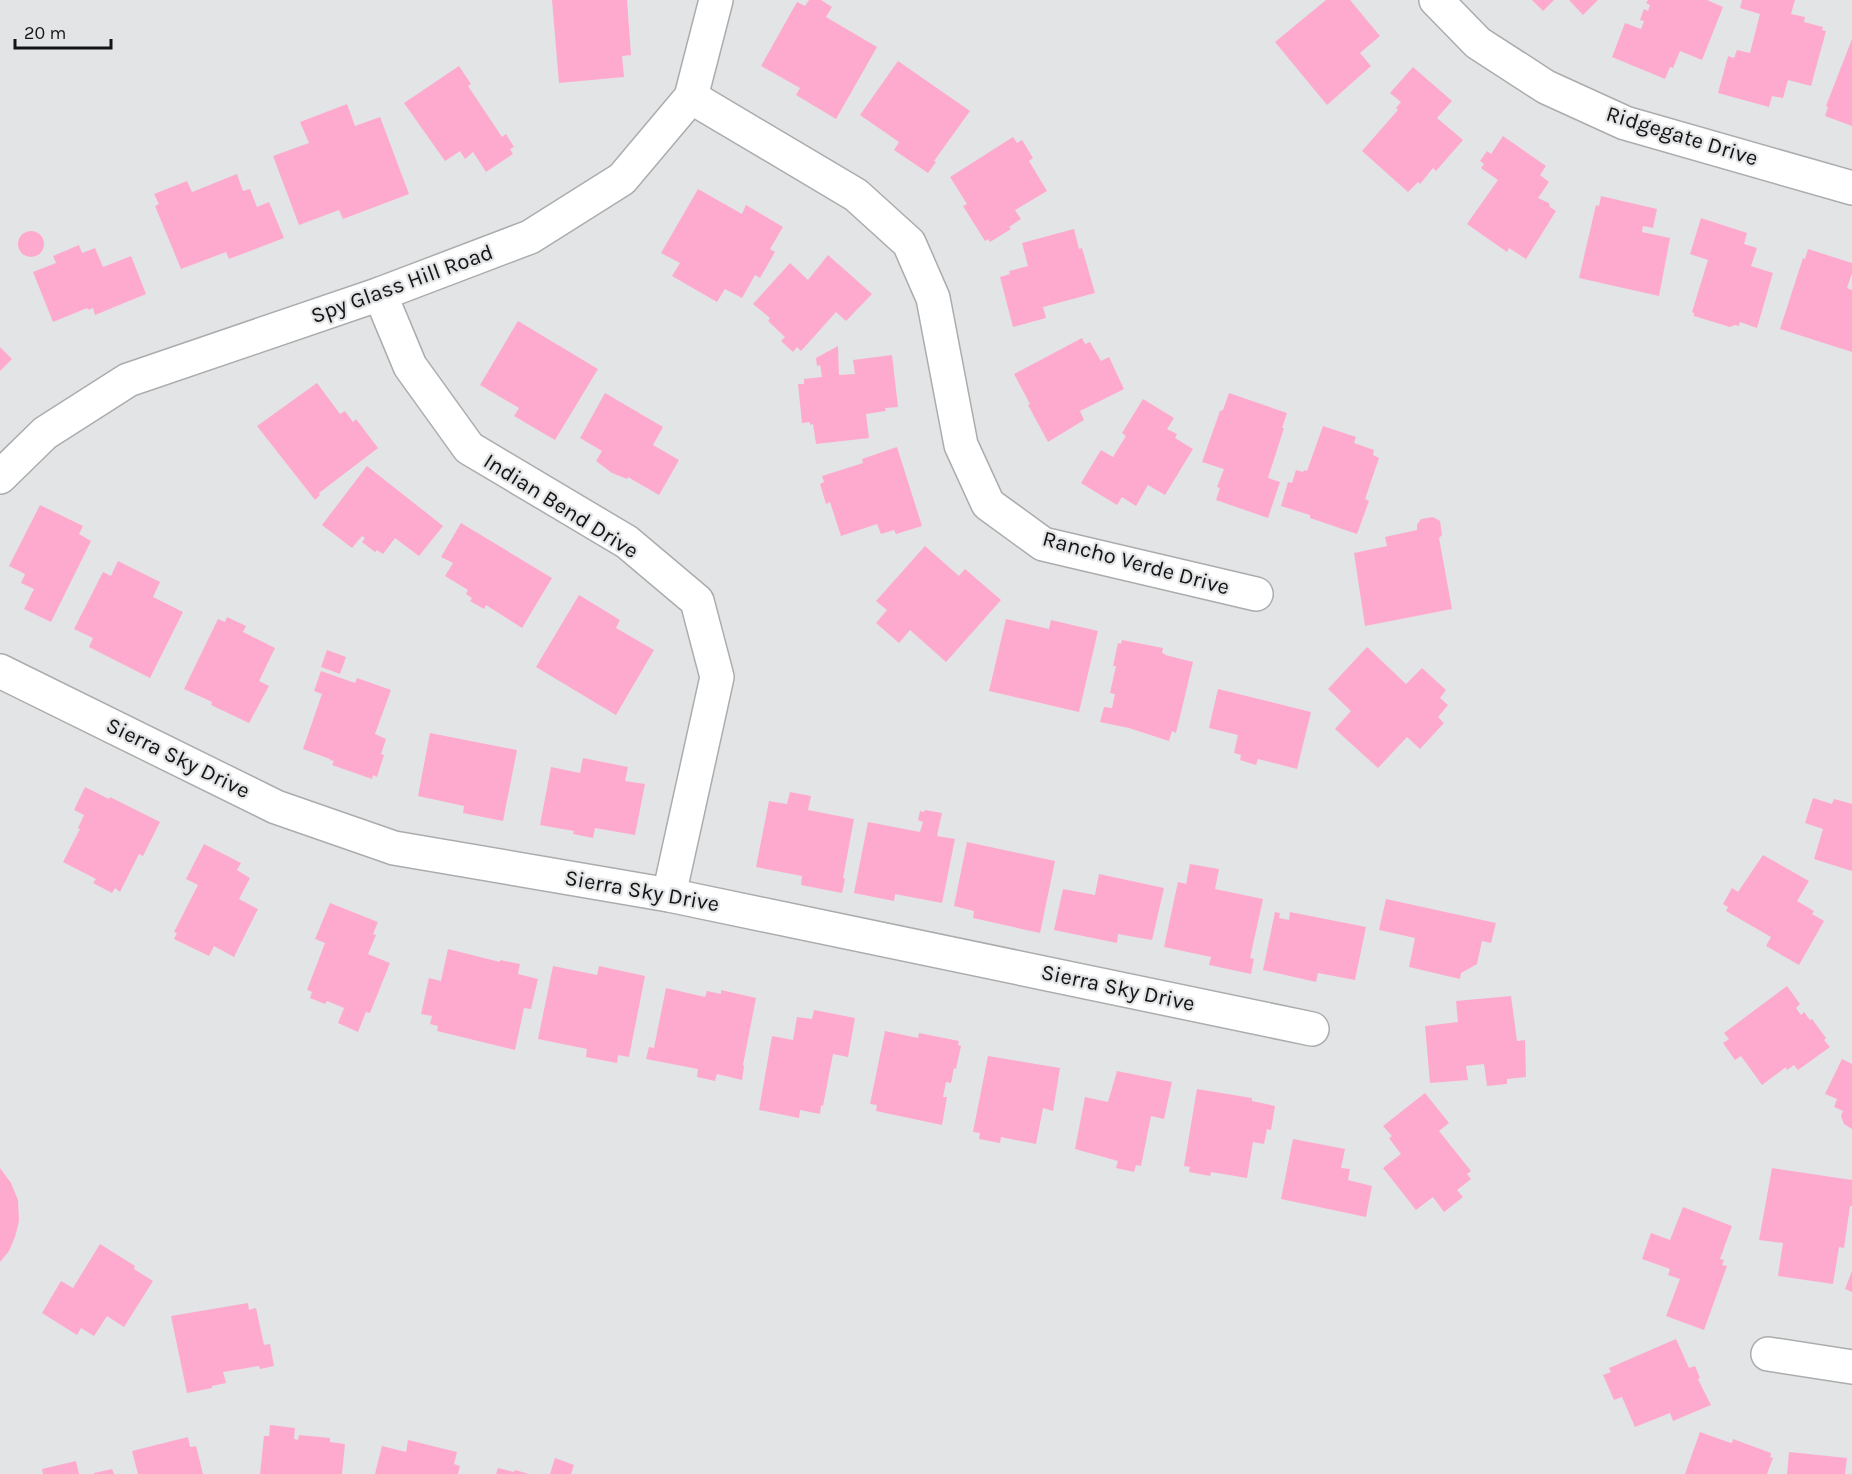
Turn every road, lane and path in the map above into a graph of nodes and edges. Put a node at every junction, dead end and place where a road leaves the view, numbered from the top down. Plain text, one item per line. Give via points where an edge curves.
1 (716, 0) edge
2 (1437, 0) edge
3 (691, 97) junction
4 (1852, 188) edge
5 (380, 294) junction
6 (0, 477) edge
7 (1256, 594) dead end
8 (0, 670) edge
9 (669, 895) junction
10 (1312, 1029) dead end
11 (1768, 1354) dead end
12 (1852, 1366) edge

1 - 3 street, Spy Glass Hill Road
2 - 4 street, Ridgegate Drive via 1478,43 1546,87 1625,123
3 - 5 street, Spy Glass Hill Road via 622,179 530,237
3 - 7 street, Rancho Verde Drive via 856,195 909,243 933,298 961,445 988,504 1043,544
5 - 6 street, Spy Glass Hill Road via 128,380 45,434
5 - 9 street, Indian Bend Drive via 410,366 469,448 627,542 697,601 717,677
8 - 9 street, Sierra Sky Drive via 276,807 394,848
9 - 10 street, Sierra Sky Drive
11 - 12 street

